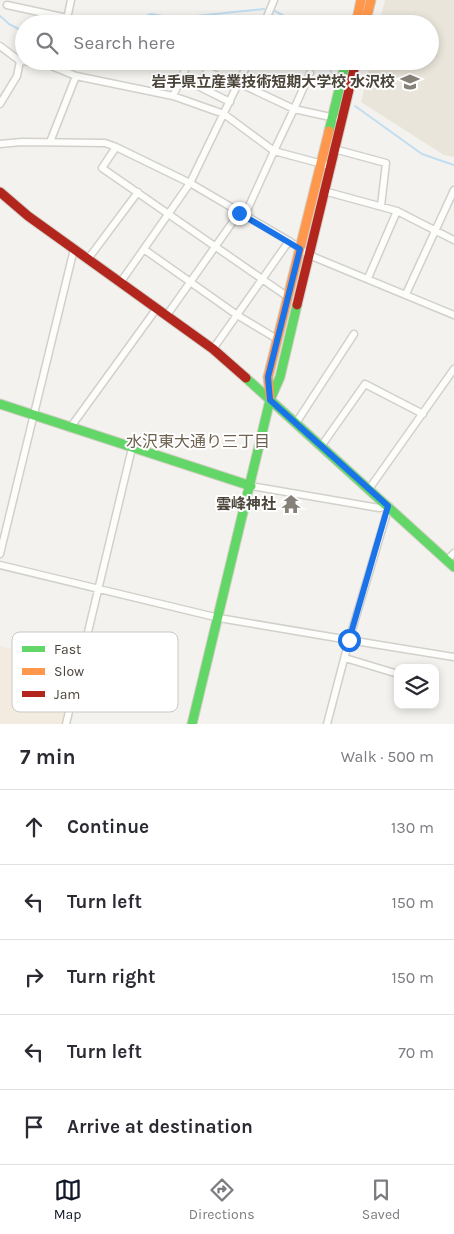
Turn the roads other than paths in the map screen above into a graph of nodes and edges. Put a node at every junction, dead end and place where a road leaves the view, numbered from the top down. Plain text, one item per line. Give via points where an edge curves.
1 (71, 0) edge
2 (274, 0) edge
3 (361, 0) edge
4 (371, 0) edge
5 (7, 5) dead end
6 (44, 15) edge
7 (67, 15) edge
8 (268, 15) edge
9 (358, 15) edge
10 (367, 15) edge
11 (0, 46) edge
12 (15, 57) edge
13 (18, 70) edge
14 (60, 70) edge
15 (185, 70) edge
16 (245, 70) edge
17 (345, 70) edge
18 (353, 70) edge
19 (310, 73) dead end
20 (76, 76) junction
21 (238, 84) junction
22 (174, 96) junction
23 (230, 102) junction
24 (0, 104) edge
25 (294, 109) junction
26 (224, 114) junction
27 (337, 119) junction
28 (50, 142) junction
29 (0, 144) edge
30 (116, 147) junction
31 (334, 149) junction
32 (274, 151) junction
33 (326, 165) junction
34 (190, 183) junction
35 (454, 190) edge
36 (324, 191) junction
37 (0, 192) edge
38 (138, 192) junction
39 (381, 206) junction
40 (397, 211) junction
41 (169, 214) junction
42 (242, 215) junction
43 (436, 230) junction
44 (454, 240) edge
45 (289, 241) junction
46 (216, 246) junction
47 (74, 249) junction
48 (300, 249) junction
49 (145, 250) junction
50 (308, 255) junction
51 (88, 259) junction
52 (262, 278) junction
53 (368, 278) junction
54 (120, 282) junction
55 (190, 282) junction
56 (406, 294) junction
57 (288, 297) junction
58 (157, 308) junction
59 (237, 314) junction
60 (167, 315) junction
61 (454, 315) edge
62 (354, 334) dead end
63 (277, 340) junction
64 (213, 349) junction
65 (454, 369) edge
66 (270, 400) junction
67 (0, 404) edge
68 (423, 414) junction
69 (34, 416) junction
70 (296, 423) junction
71 (70, 428) junction
72 (322, 445) junction
73 (132, 448) junction
74 (251, 486) junction
75 (369, 489) junction
76 (388, 506) junction
77 (454, 553) edge
78 (0, 554) edge
79 (447, 560) junction
80 (0, 565) edge
81 (454, 567) edge
82 (97, 588) junction
83 (218, 618) junction
84 (88, 632) edge
85 (349, 640) junction
86 (454, 657) edge
87 (345, 658) junction
88 (394, 673) edge
89 (192, 724) edge
90 (327, 724) edge

1 - 7 street
2 - 8 street
3 - 9 street
4 - 10 street
5 - 6 street
11 - 12 street
13 - 24 street
14 - 20 street
15 - 22 street
16 - 21 street
17 - 27 street
18 - 27 street
19 - 25 street
20 - 22 street
20 - 28 street
21 - 23 street
21 - 23 street via 207,71 200,87
21 - 25 street
22 - 26 street
23 - 26 street
25 - 27 street
25 - 32 street
26 - 32 street
26 - 34 street
27 - 31 street
27 - 33 street
28 - 29 street
28 - 30 street via 105,143
30 - 34 street
30 - 38 street via 102,168
31 - 33 street
31 - 39 street via 386,163
32 - 33 street
32 - 42 street
33 - 36 street
33 - 48 street
34 - 41 street
34 - 42 street
35 - 43 street
36 - 39 street
36 - 50 street
37 - 47 street
38 - 41 street
38 - 51 street
39 - 40 street
40 - 43 street
40 - 53 street
41 - 46 street
41 - 49 street
42 - 45 street
42 - 46 street
43 - 44 street
43 - 56 street
45 - 48 street
45 - 52 street
46 - 52 street
46 - 55 street
47 - 51 street
47 - 69 street
48 - 50 street
48 - 57 street
49 - 54 street
49 - 55 street
50 - 53 street
50 - 66 street via 280,377
51 - 54 street
52 - 57 street
52 - 59 street
53 - 56 street
54 - 58 street
55 - 59 street
55 - 60 street
56 - 61 street
57 - 63 street
58 - 60 street
58 - 71 street
59 - 63 street
59 - 64 street
60 - 64 street
62 - 70 street
63 - 66 street via 268,377
64 - 66 street
65 - 68 street
66 - 70 street
66 - 74 street
67 - 69 street
68 - 72 street via 365,384
68 - 75 street
69 - 71 street
69 - 78 street
70 - 72 street
71 - 73 street
72 - 75 street
73 - 74 street
73 - 82 street
74 - 76 street via 379,508
74 - 83 street
75 - 76 street
76 - 79 street
76 - 85 street
77 - 79 street
79 - 81 street
80 - 82 street
82 - 83 street
82 - 84 street
83 - 85 street
83 - 89 street
85 - 86 street
85 - 87 street
87 - 88 street
87 - 90 street

